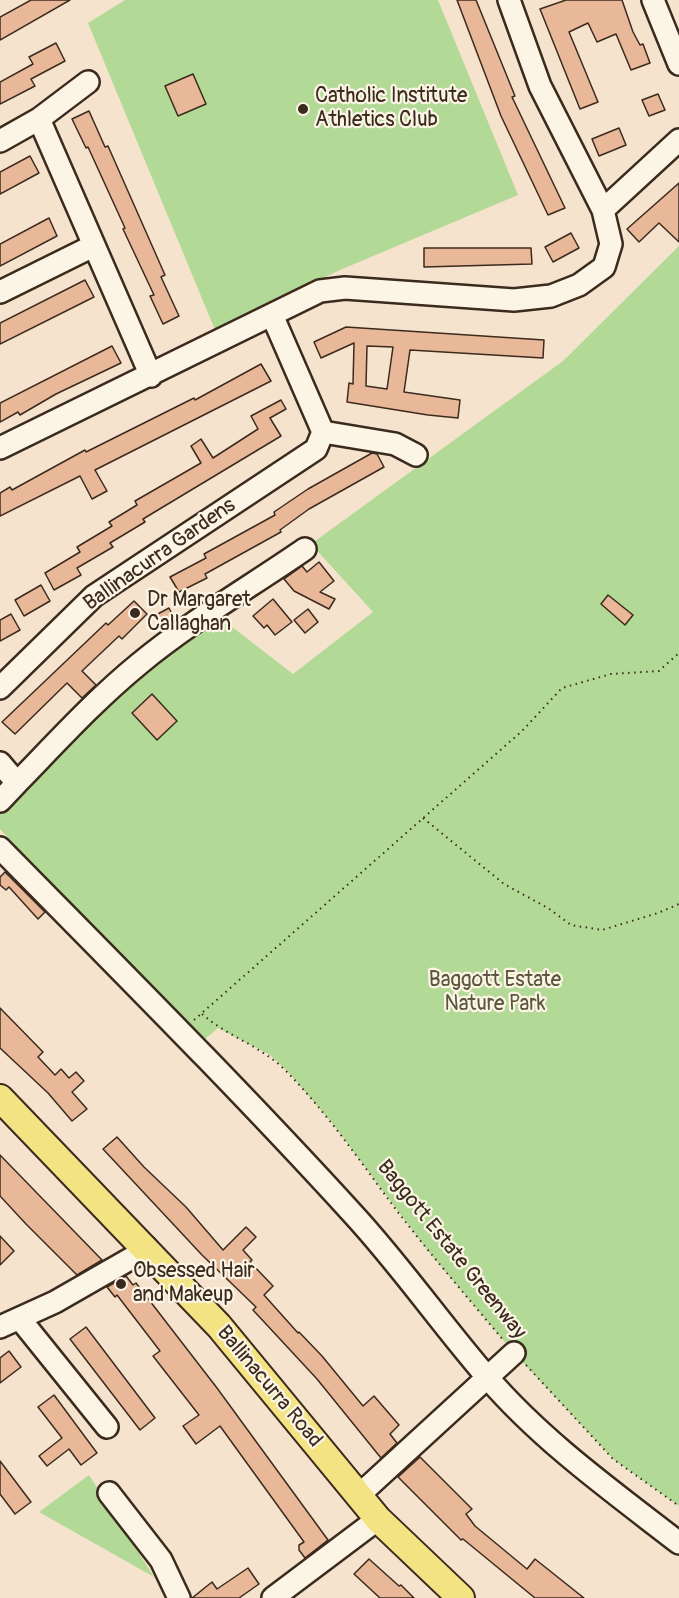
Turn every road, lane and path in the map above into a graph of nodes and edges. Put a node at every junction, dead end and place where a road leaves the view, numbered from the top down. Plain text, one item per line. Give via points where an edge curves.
1 (509, 0) edge
2 (653, 0) edge
3 (679, 64) edge
4 (88, 82) dead end
5 (39, 119) junction
6 (679, 140) edge
7 (0, 141) edge
8 (603, 210) junction
9 (93, 246) junction
10 (0, 292) edge
11 (272, 315) junction
12 (151, 376) junction
13 (323, 432) junction
14 (0, 448) edge
15 (416, 455) dead end
16 (305, 549) dead end
17 (679, 653) edge
18 (0, 688) edge
19 (0, 763) edge
20 (17, 783) junction
21 (0, 801) edge
22 (423, 818) junction
23 (0, 848) edge
24 (679, 904) edge
25 (202, 1014) junction
26 (181, 1032) junction
27 (0, 1098) edge
28 (146, 1247) junction
29 (20, 1319) junction
30 (0, 1327) edge
31 (514, 1353) junction
32 (488, 1378) junction
33 (107, 1427) dead end
34 (109, 1492) dead end
35 (358, 1496) junction
36 (679, 1506) edge
37 (378, 1518) junction
38 (679, 1543) edge
39 (179, 1598) edge
40 (273, 1598) edge
41 (462, 1598) edge

1 - 8 street via 540,86
2 - 3 street
4 - 5 street
5 - 7 street
5 - 9 street
6 - 8 street
8 - 11 street via 611,244 604,267 579,285 551,296 514,300 345,288 320,291
9 - 10 street
9 - 12 street
11 - 12 street
11 - 13 street
12 - 14 street
13 - 15 street via 395,444
13 - 18 street, Ballinacurra Gardens via 316,449 94,596
16 - 20 street via 140,662
17 - 22 path via 659,671 611,674 562,688 522,731
19 - 20 street
20 - 21 street
22 - 24 path via 504,884 548,908 571,926 602,930
22 - 25 path
23 - 26 street
25 - 26 path
25 - 31 path, Baggott Estate Greenway via 227,1033 270,1055 288,1072 332,1123 428,1251
26 - 32 street via 356,1217
27 - 28 main road, Ballinacurra Road
28 - 29 street
28 - 35 main road, Ballinacurra Road via 219,1326
29 - 30 street
29 - 33 street
31 - 32 street
31 - 36 path, Baggott Estate Greenway via 613,1459
32 - 35 street
32 - 38 street via 562,1451
34 - 39 street via 161,1560
35 - 37 main road, Ballinacurra Road
37 - 40 street
37 - 41 main road, Ballinacurra Road

